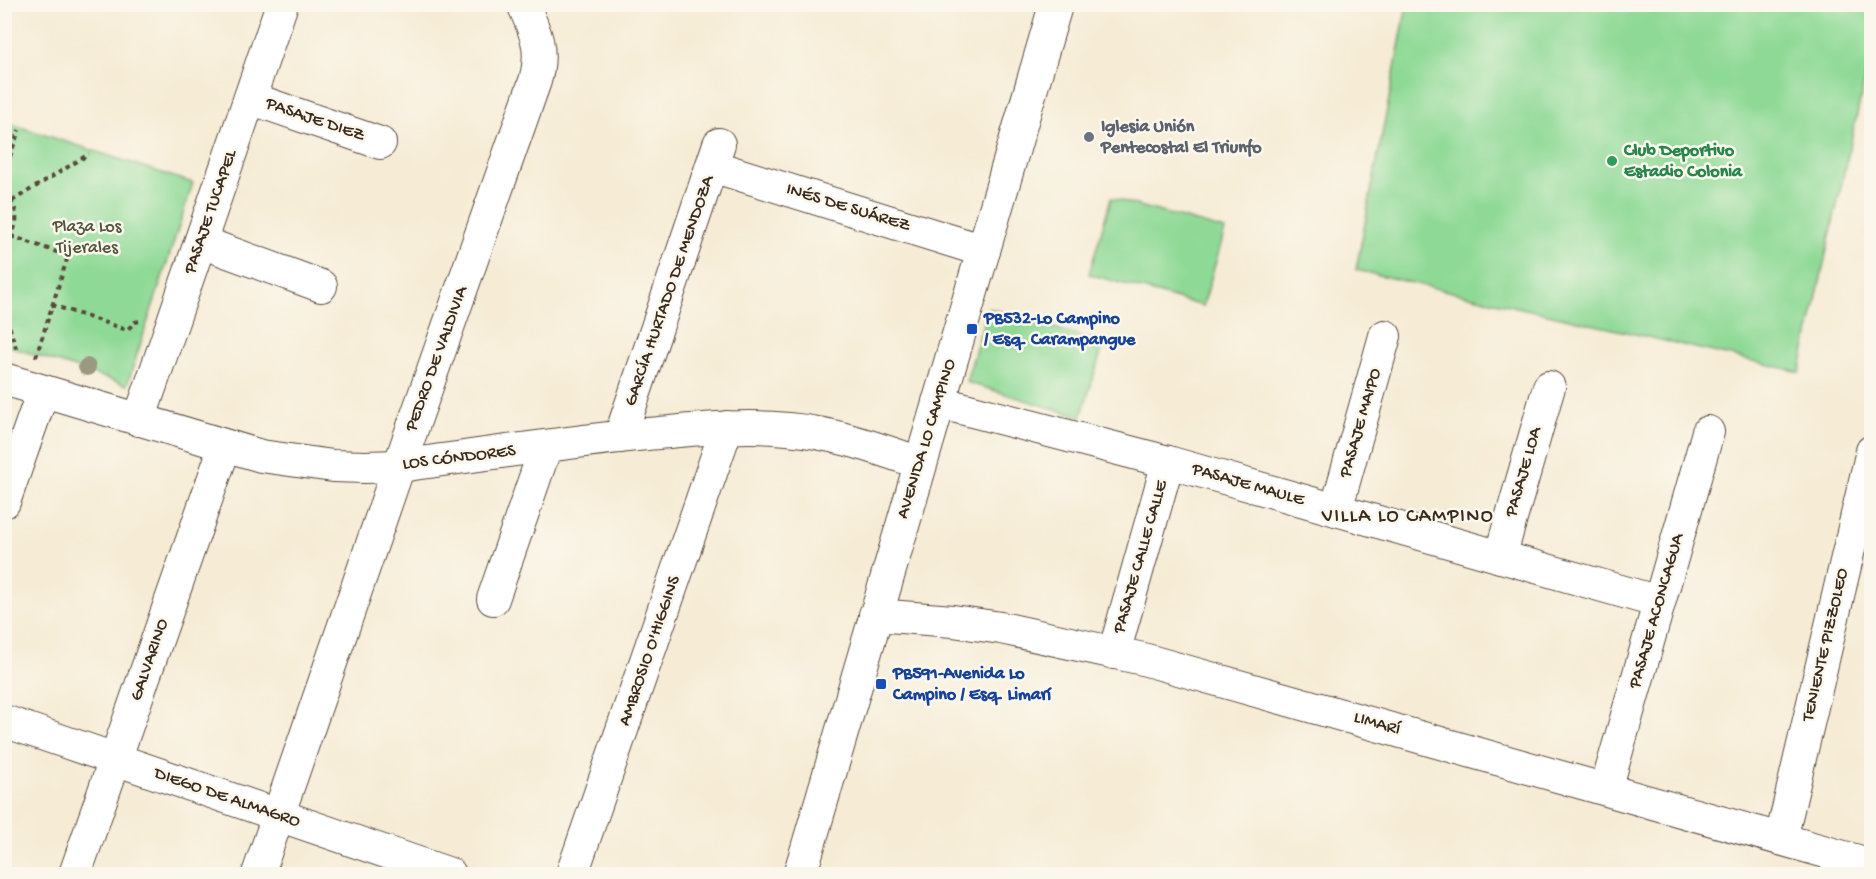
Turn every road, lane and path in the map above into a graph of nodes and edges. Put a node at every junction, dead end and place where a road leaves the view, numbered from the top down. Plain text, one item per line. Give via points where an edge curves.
1 (282, 4) edge
2 (524, 4) edge
3 (1056, 4) edge
4 (250, 98) junction
5 (19, 130) dead end
6 (380, 143) dead end
7 (89, 154) dead end
8 (716, 155) joint
9 (4, 174) edge
10 (4, 194) edge
11 (12, 201) junction
12 (11, 236) junction
13 (201, 242) junction
14 (4, 243) edge
15 (984, 251) junction
16 (321, 286) dead end
17 (52, 305) junction
18 (4, 310) edge
19 (169, 331) junction
20 (1385, 336) dead end
21 (25, 385) edge
22 (1549, 387) dead end
23 (938, 402) junction
24 (139, 420) junction
25 (727, 427) junction
26 (1708, 432) dead end
27 (620, 437) junction
28 (225, 446) junction
29 (546, 446) junction
30 (1872, 451) edge
31 (1168, 462) junction
32 (920, 463) junction
33 (399, 466) junction
34 (4, 502) edge
35 (1336, 510) junction
36 (1500, 557) junction
37 (493, 599) dead end
38 (1659, 603) junction
39 (875, 615) junction
40 (1114, 653) junction
41 (4, 721) edge
42 (115, 759) junction
43 (1606, 789) junction
44 (279, 816) junction
45 (1781, 839) junction
46 (1872, 865) edge
47 (435, 872) edge
48 (75, 874) edge
49 (258, 874) edge
50 (572, 874) edge
51 (800, 874) edge

1 - 4 street, PASAJE TUCAPEL
2 - 33 street, PEDRO DE VALDIVIA via 538,41 537,75
3 - 15 main road, AVENIDA LO CAMPINO
4 - 6 street, PASAJE DIEZ
4 - 13 street, PASAJE TUCAPEL
5 - 9 path
7 - 11 path
8 - 15 street, INÉS DE SUÁREZ
8 - 27 street, GARCÍA HURTADO DE MENDOZA
10 - 11 path
11 - 12 path via 18,219
12 - 14 path
12 - 17 path via 68,256
13 - 16 street
13 - 19 street, PASAJE TUCAPEL
15 - 23 main road, AVENIDA LO CAMPINO
17 - 19 path via 127,330 143,320
17 - 21 path
18 - 21 path
19 - 24 street, PASAJE TUCAPEL
20 - 35 street, PASAJE MAIPO
21 - 24 street, LOS CÓNDORES
21 - 34 street
22 - 36 street, PASAJE LOA
23 - 31 street, PASAJE MAULE
23 - 32 main road, AVENIDA LO CAMPINO
24 - 28 street, LOS CÓNDORES
25 - 27 street, LOS CÓNDORES
25 - 32 street, LOS CÓNDORES via 826,434
25 - 50 street, AMBROSIO O'HIGGINS
26 - 38 street, PASAJE ACONCAGUA
27 - 29 street, LOS CÓNDORES
28 - 33 street, LOS CÓNDORES via 299,462
28 - 42 street, GALVARINO
29 - 33 street, LOS CÓNDORES
29 - 37 street
30 - 45 street, TENIENTE PIZZOLEO
31 - 35 street, PASAJE MAULE
31 - 40 street, PASAJE CALLE CALLE
32 - 39 main road, AVENIDA LO CAMPINO
33 - 44 street, PEDRO DE VALDIVIA
35 - 36 street, PASAJE MAULE
36 - 38 street, PASAJE MAULE
38 - 43 street, PASAJE ACONCAGUA
39 - 40 street, LIMARÍ via 1001,628
39 - 51 main road, AVENIDA LO CAMPINO
40 - 43 street, LIMARÍ
41 - 42 street, DIEGO DE ALMAGRO
42 - 44 street, DIEGO DE ALMAGRO
42 - 48 street, GALVARINO
43 - 45 street, LIMARÍ
44 - 47 street, DIEGO DE ALMAGRO
44 - 49 street, PEDRO DE VALDIVIA
45 - 46 street, LIMARÍ

